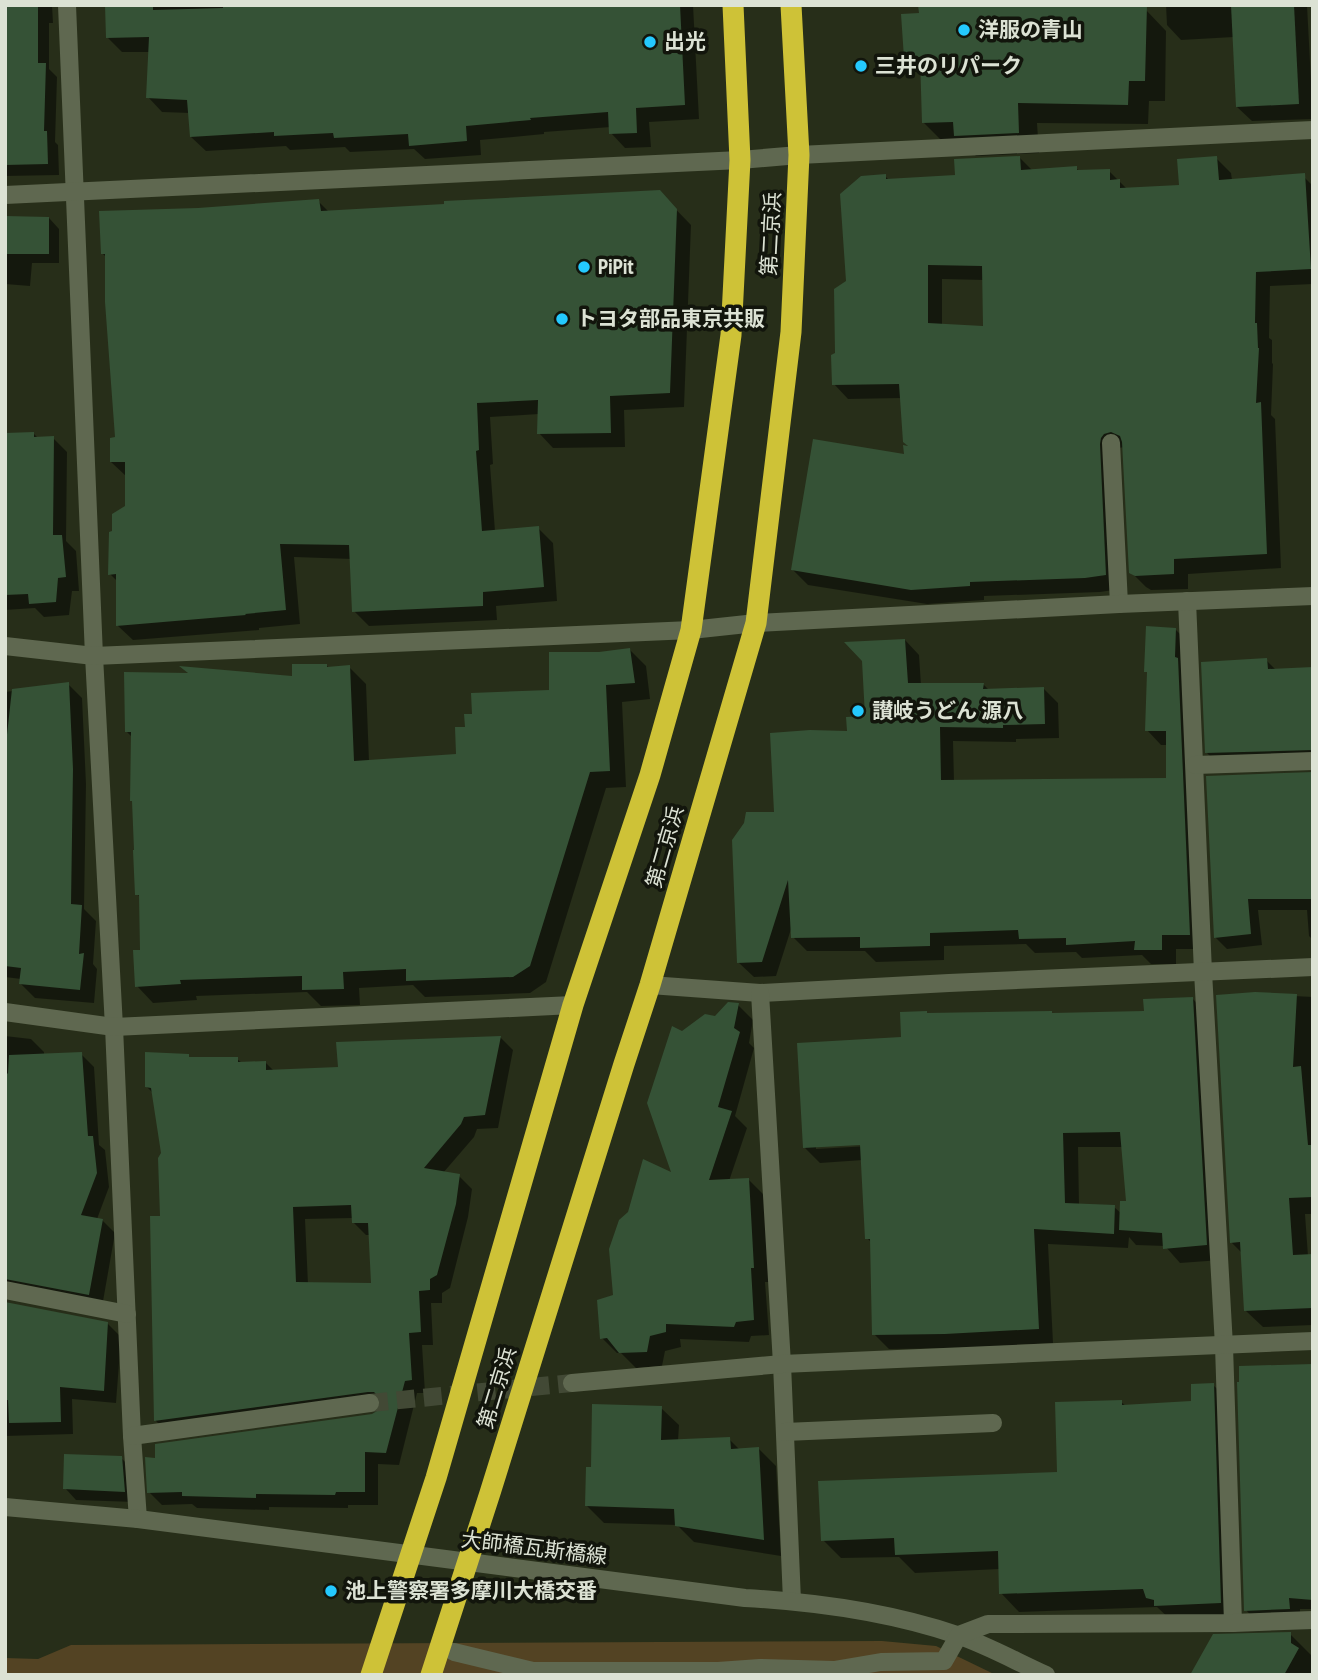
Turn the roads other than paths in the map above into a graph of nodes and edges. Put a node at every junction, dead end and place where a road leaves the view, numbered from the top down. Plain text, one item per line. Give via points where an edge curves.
1 (67, 5) edge
2 (733, 5) edge
3 (791, 5) edge
4 (1313, 130) edge
5 (799, 155) junction
6 (740, 160) junction
7 (76, 192) junction
8 (5, 195) edge
9 (1111, 443) dead end
10 (1313, 596) edge
11 (1187, 601) junction
12 (1119, 604) junction
13 (756, 624) junction
14 (691, 630) junction
15 (5, 646) edge
16 (94, 656) junction
17 (1313, 761) edge
18 (1195, 765) junction
19 (1313, 967) edge
20 (1203, 972) junction
21 (650, 985) junction
22 (760, 993) junction
23 (573, 1005) junction
24 (5, 1012) edge
25 (114, 1027) junction
26 (5, 1290) edge
27 (127, 1314) junction
28 (1313, 1341) edge
29 (1224, 1346) junction
30 (782, 1364) junction
31 (572, 1383) tunnel mouth
32 (370, 1403) tunnel mouth
33 (993, 1423) dead end
34 (785, 1432) junction
35 (132, 1436) junction
36 (5, 1507) edge
37 (138, 1519) junction
38 (792, 1601) junction
39 (1313, 1620) edge
40 (1233, 1623) junction
41 (959, 1636) junction
42 (454, 1652) dead end
43 (841, 1673) edge
44 (371, 1675) edge
45 (431, 1675) edge
46 (1046, 1675) edge

1 - 7 street
2 - 6 highway, 第二京浜
3 - 5 highway, 第二京浜
4 - 5 street
5 - 6 street
5 - 13 highway, 第二京浜 via 791,332
6 - 7 street
6 - 14 highway, 第二京浜 via 731,335
7 - 8 street
7 - 16 street
9 - 12 street
10 - 11 street
11 - 12 street
11 - 18 street
12 - 13 street
13 - 14 street
13 - 21 highway, 第二京浜
14 - 16 street
14 - 23 highway, 第二京浜 via 650,775
15 - 16 street
16 - 25 street
17 - 18 street
18 - 20 street
19 - 20 street
20 - 22 street
20 - 29 street
21 - 22 street
21 - 45 highway, 第二京浜
22 - 30 street
23 - 25 street
23 - 44 highway, 第二京浜 via 436,1478
24 - 25 street
25 - 27 street
26 - 27 street
27 - 35 street
28 - 29 street
29 - 30 street
29 - 40 street
30 - 31 street
30 - 34 street
32 - 35 street
33 - 34 street
34 - 38 street
35 - 37 street
36 - 37 street, 大師橋瓦斯橋線
37 - 38 street, 大師橋瓦斯橋線
38 - 41 street, 大師橋瓦斯橋線 via 873,1614
39 - 40 street
40 - 41 street via 988,1624
41 - 43 street via 944,1661 881,1662
41 - 46 street, 大師橋瓦斯橋線
42 - 43 street via 533,1671 760,1668

